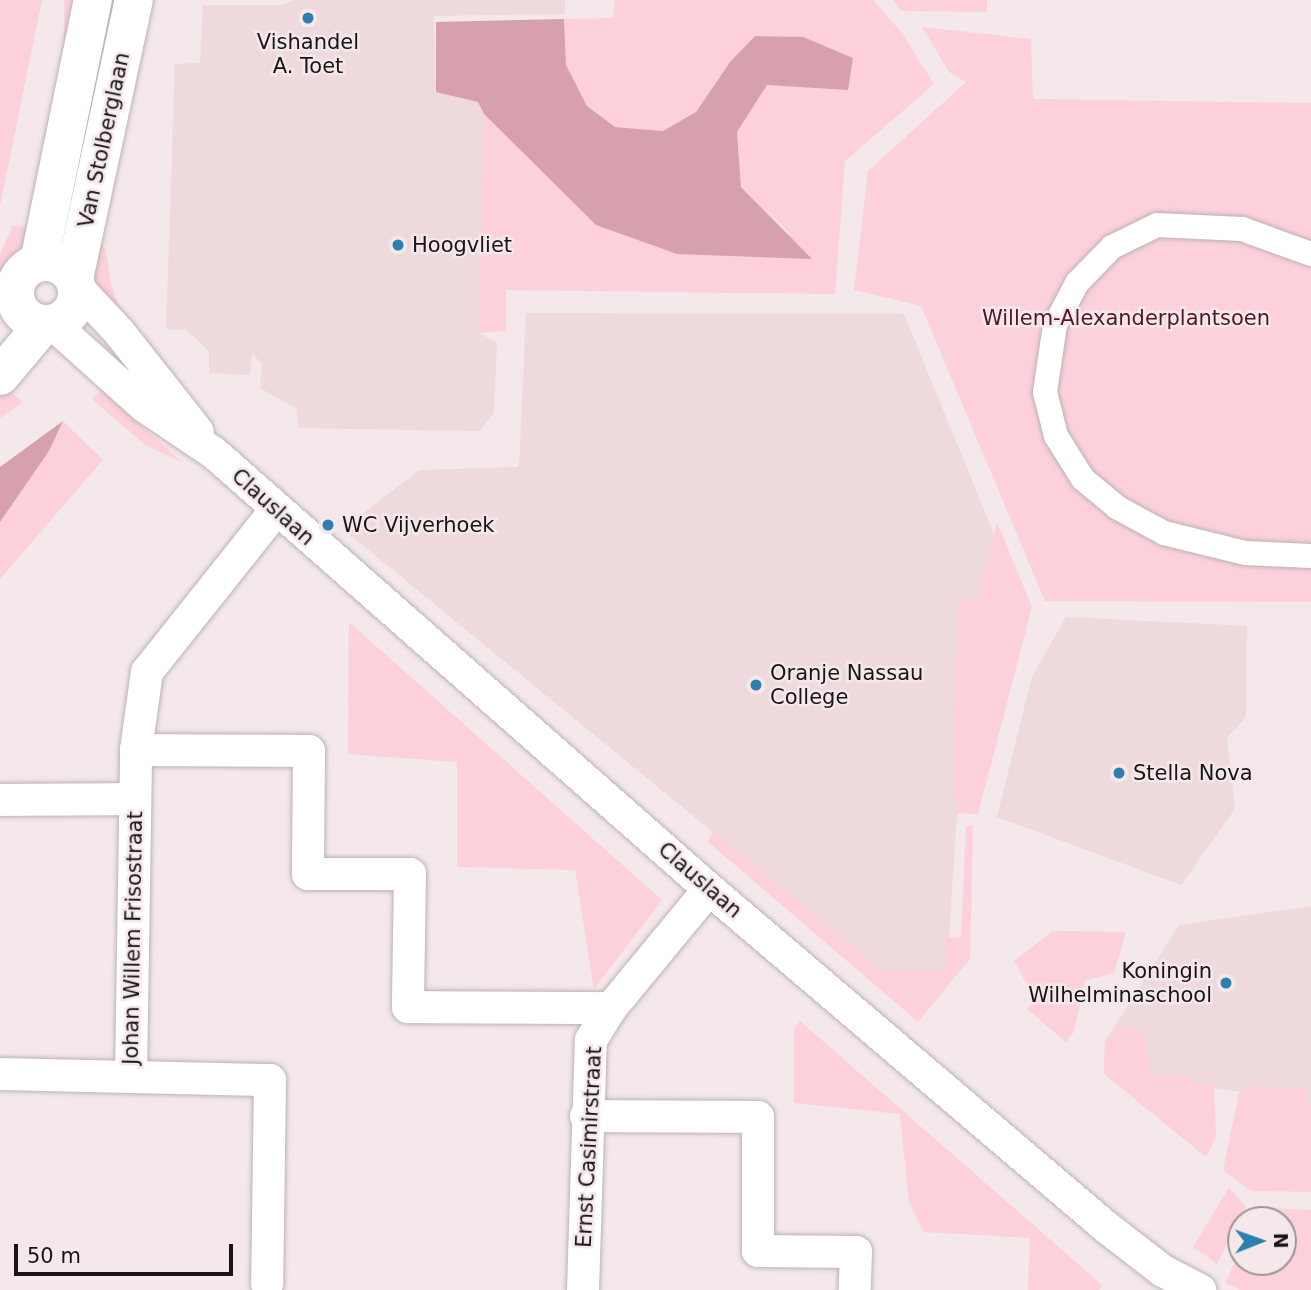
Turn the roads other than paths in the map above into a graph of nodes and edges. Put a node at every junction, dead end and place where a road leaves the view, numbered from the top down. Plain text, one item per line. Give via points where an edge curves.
1 (93, 0) edge
2 (134, 0) edge
3 (1311, 254) edge
4 (39, 262) junction
5 (75, 282) junction
6 (28, 320) edge
7 (0, 376) edge
8 (214, 453) junction
9 (275, 511) junction
10 (1311, 556) edge
11 (136, 750) junction
12 (135, 799) junction
13 (0, 800) edge
14 (709, 889) junction
15 (611, 1008) junction
16 (0, 1074) edge
17 (131, 1077) junction
18 (586, 1116) junction
19 (1155, 1281) edge
20 (267, 1284) dead end
21 (583, 1290) edge
22 (855, 1290) edge
23 (1200, 1290) edge

1 - 4 street, Van Stolberglaan
2 - 5 street, Van Stolberglaan
3 - 10 street via 1242,229 1202,225 1157,225 1112,247 1077,283 1055,325 1045,392 1056,436 1083,479 1118,508 1164,533 1245,554
4 - 5 street via 59,265
4 - 6 street via 20,274 15,284
5 - 6 street via 73,310
5 - 8 street, Clauslaan via 160,381
6 - 7 street
6 - 8 street, Clauslaan
8 - 9 street, Clauslaan
9 - 11 street, Johan Willem Frisostraat via 147,672
9 - 14 street, Clauslaan
11 - 12 street, Johan Willem Frisostraat
11 - 15 street via 309,751 308,874 410,874 408,1007
12 - 13 street, Johan Willem Frisostraat
12 - 17 street, Johan Willem Frisostraat
14 - 15 street, Ernst Casimirstraat
14 - 19 street, Clauslaan
15 - 18 street, Ernst Casimirstraat via 591,1040
16 - 17 street, Johan Willem Frisostraat
17 - 20 street, Johan Willem Frisostraat via 270,1080
18 - 21 street, Ernst Casimirstraat
18 - 22 street via 758,1117 758,1251 856,1252
19 - 23 street, Clauslaan

